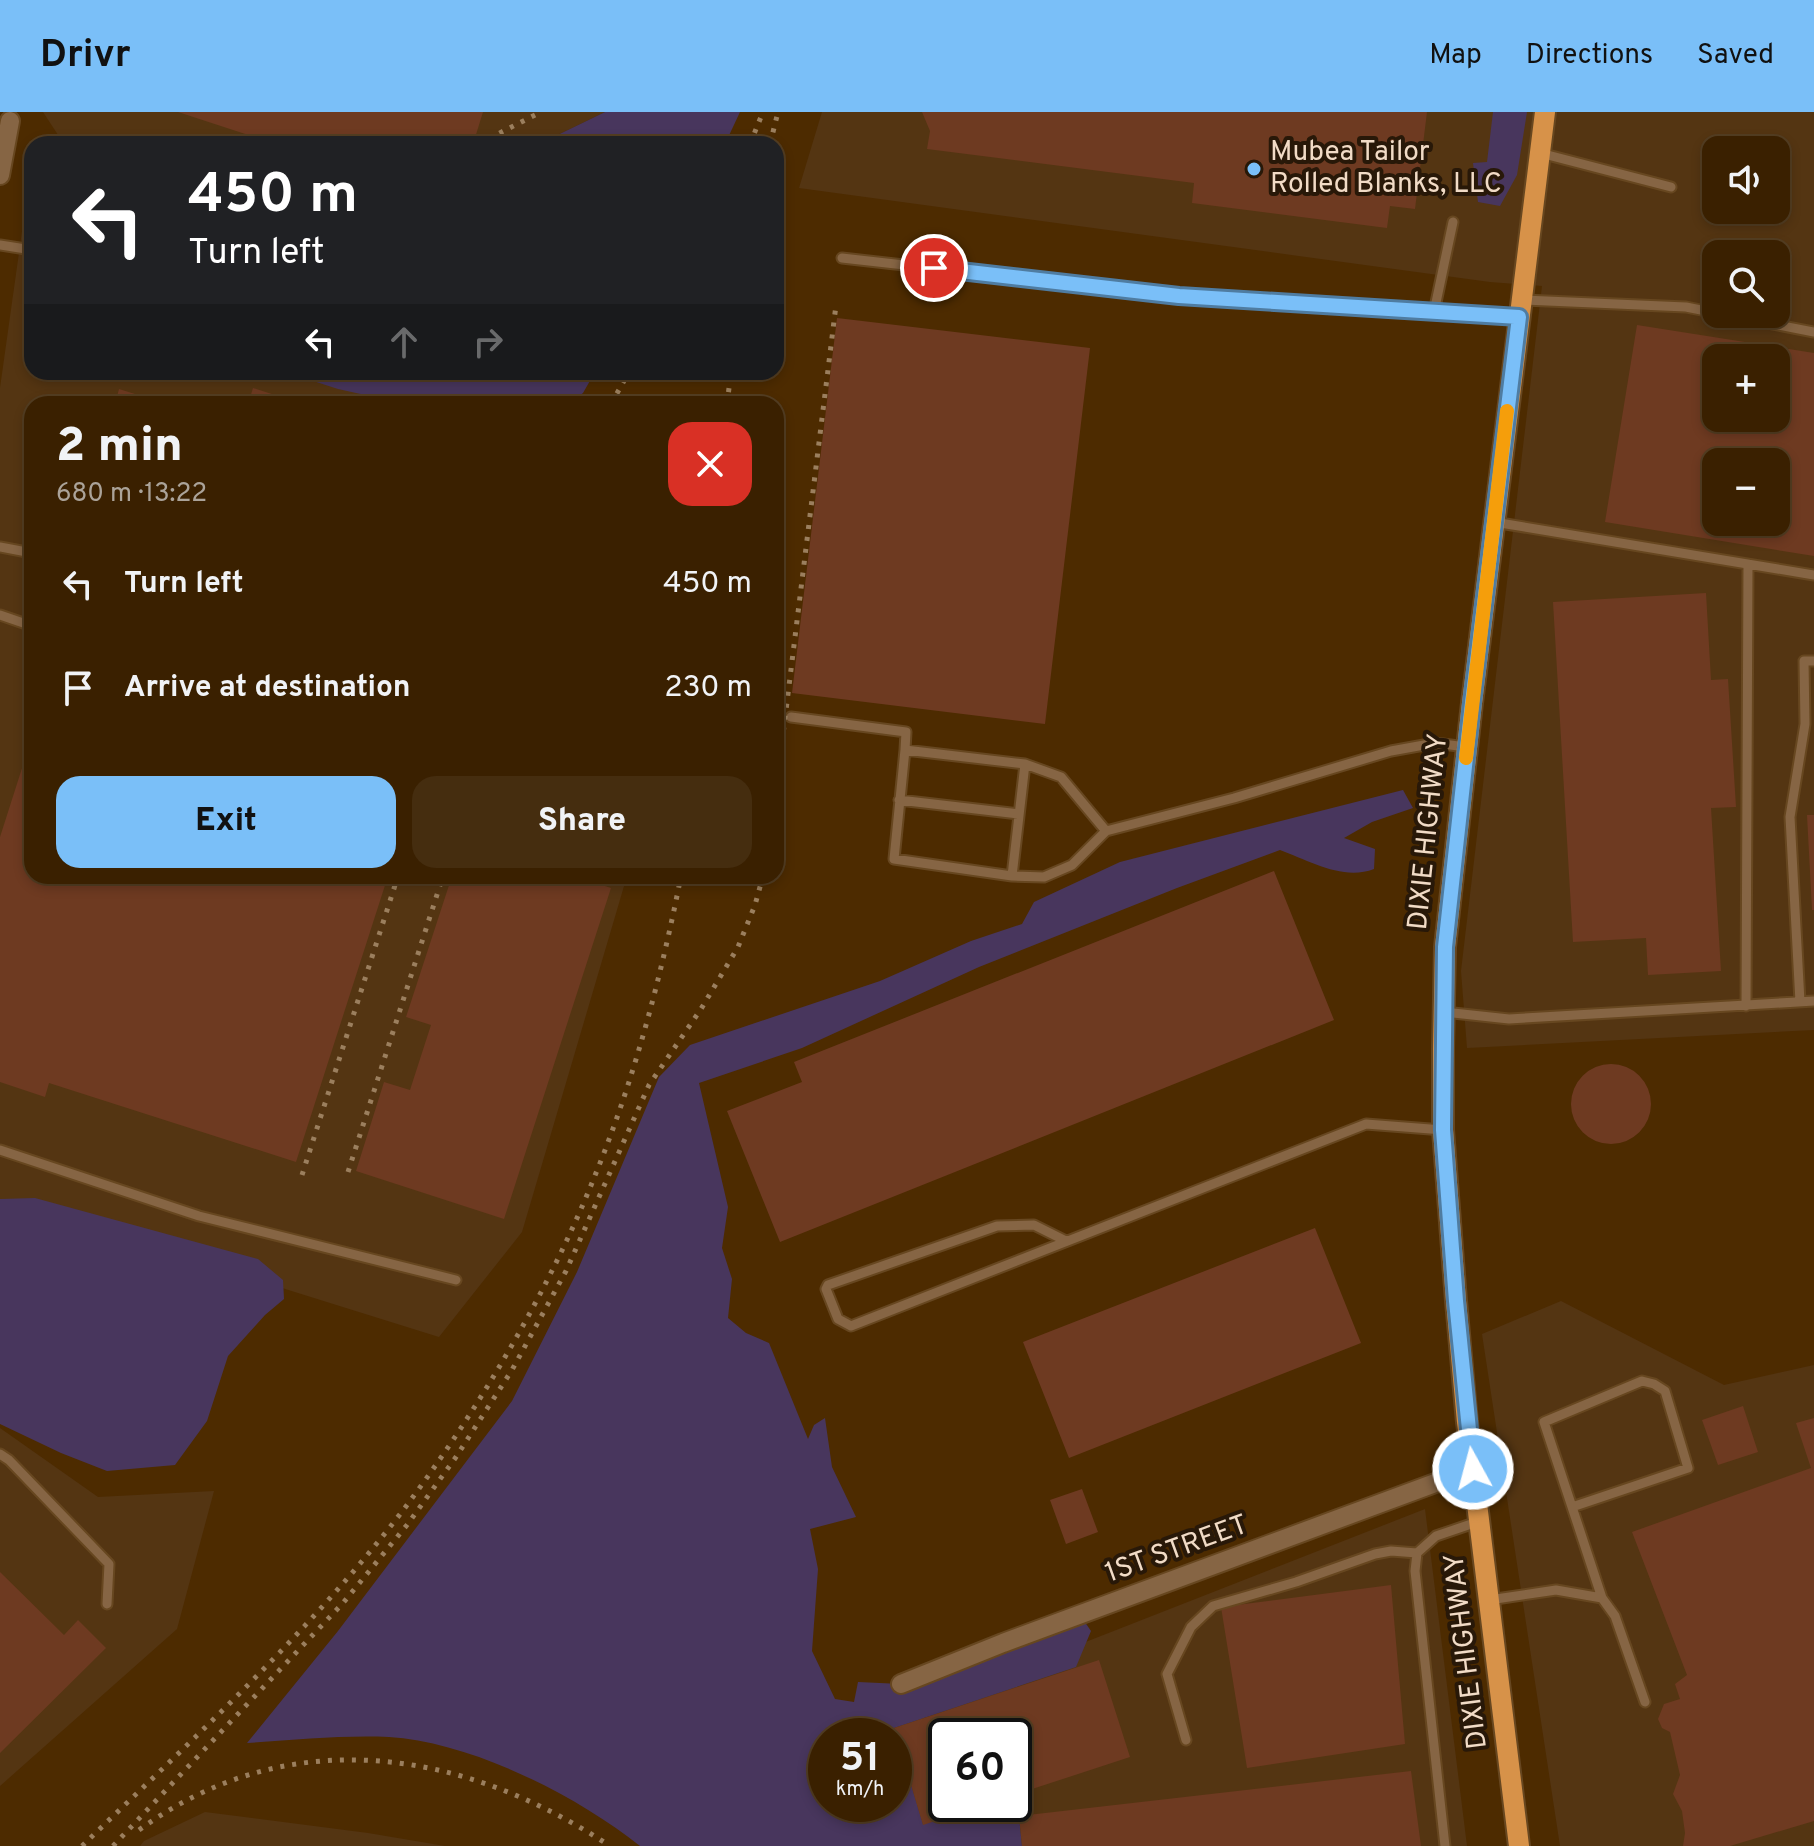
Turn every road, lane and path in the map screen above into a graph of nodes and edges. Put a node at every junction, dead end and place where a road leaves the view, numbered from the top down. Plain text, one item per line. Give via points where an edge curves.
1 (1545, 112) edge
2 (15, 116) edge
3 (1540, 153) junction
4 (0, 175) edge
5 (1671, 187) dead end
6 (1453, 222) dead end
7 (0, 245) edge
8 (24, 249) edge
9 (842, 258) dead end
10 (1520, 309) junction
11 (1702, 310) edge
12 (1434, 312) junction
13 (1790, 328) edge
14 (1814, 332) edge
15 (1494, 522) junction
16 (0, 547) edge
17 (24, 552) edge
18 (1748, 564) junction
19 (1814, 575) edge
20 (0, 615) edge
21 (24, 623) edge
22 (1814, 661) edge
23 (1809, 712) edge
24 (791, 717) dead end
25 (1814, 742) edge
26 (1802, 743) junction
27 (1467, 747) junction
28 (905, 750) junction
29 (1025, 764) junction
30 (899, 800) junction
31 (1019, 814) junction
32 (1106, 831) junction
33 (1012, 876) junction
34 (1814, 1001) edge
35 (1800, 1002) junction
36 (1746, 1006) junction
37 (1444, 1012) junction
38 (1443, 1130) junction
39 (0, 1150) edge
40 (1066, 1241) junction
41 (456, 1280) dead end
42 (0, 1454) edge
43 (1473, 1469) junction
44 (1572, 1507) junction
45 (1480, 1521) junction
46 (1417, 1553) junction
47 (1602, 1598) junction
48 (1489, 1600) junction
49 (107, 1604) dead end
50 (901, 1684) dead end
51 (1645, 1702) dead end
52 (1186, 1740) dead end
53 (1445, 1846) edge
54 (1519, 1846) edge

1 - 3 main road, DIXIE HIGHWAY
2 - 4 street
3 - 5 lane
3 - 10 main road, DIXIE HIGHWAY
6 - 12 lane
7 - 8 lane
9 - 12 lane via 1179,296
10 - 11 lane
10 - 12 lane
10 - 15 main road, DIXIE HIGHWAY
13 - 14 lane
15 - 18 lane
15 - 27 main road, DIXIE HIGHWAY
16 - 17 lane
18 - 19 lane
18 - 36 lane
20 - 21 lane
22 - 23 lane via 1804,661
23 - 26 lane
24 - 28 lane via 906,732
25 - 26 lane
26 - 35 lane via 1790,817
27 - 32 lane via 1435,743 1391,751
27 - 37 main road, DIXIE HIGHWAY via 1445,947
28 - 29 lane
28 - 30 lane
29 - 31 lane
29 - 32 lane via 1061,777
30 - 31 lane
30 - 33 lane via 894,859
31 - 33 lane
32 - 33 lane via 1072,865 1044,877
34 - 35 lane
35 - 36 lane
36 - 37 lane via 1509,1019
37 - 38 main road, DIXIE HIGHWAY
38 - 40 lane via 1366,1124
38 - 43 main road, DIXIE HIGHWAY
39 - 41 lane via 199,1216
40 - 40 lane via 851,1326 838,1319 826,1289 997,1226 1034,1225
42 - 49 lane via 109,1564
43 - 45 main road, DIXIE HIGHWAY
43 - 50 street, 1ST STREET
44 - 44 lane via 1544,1422 1642,1381 1665,1391 1688,1468
44 - 47 lane
45 - 46 lane via 1436,1536
45 - 48 main road, DIXIE HIGHWAY
46 - 52 lane via 1375,1554 1213,1606 1191,1627 1167,1674
46 - 53 lane
47 - 48 lane via 1556,1590
47 - 51 lane via 1615,1616
48 - 54 main road, DIXIE HIGHWAY

